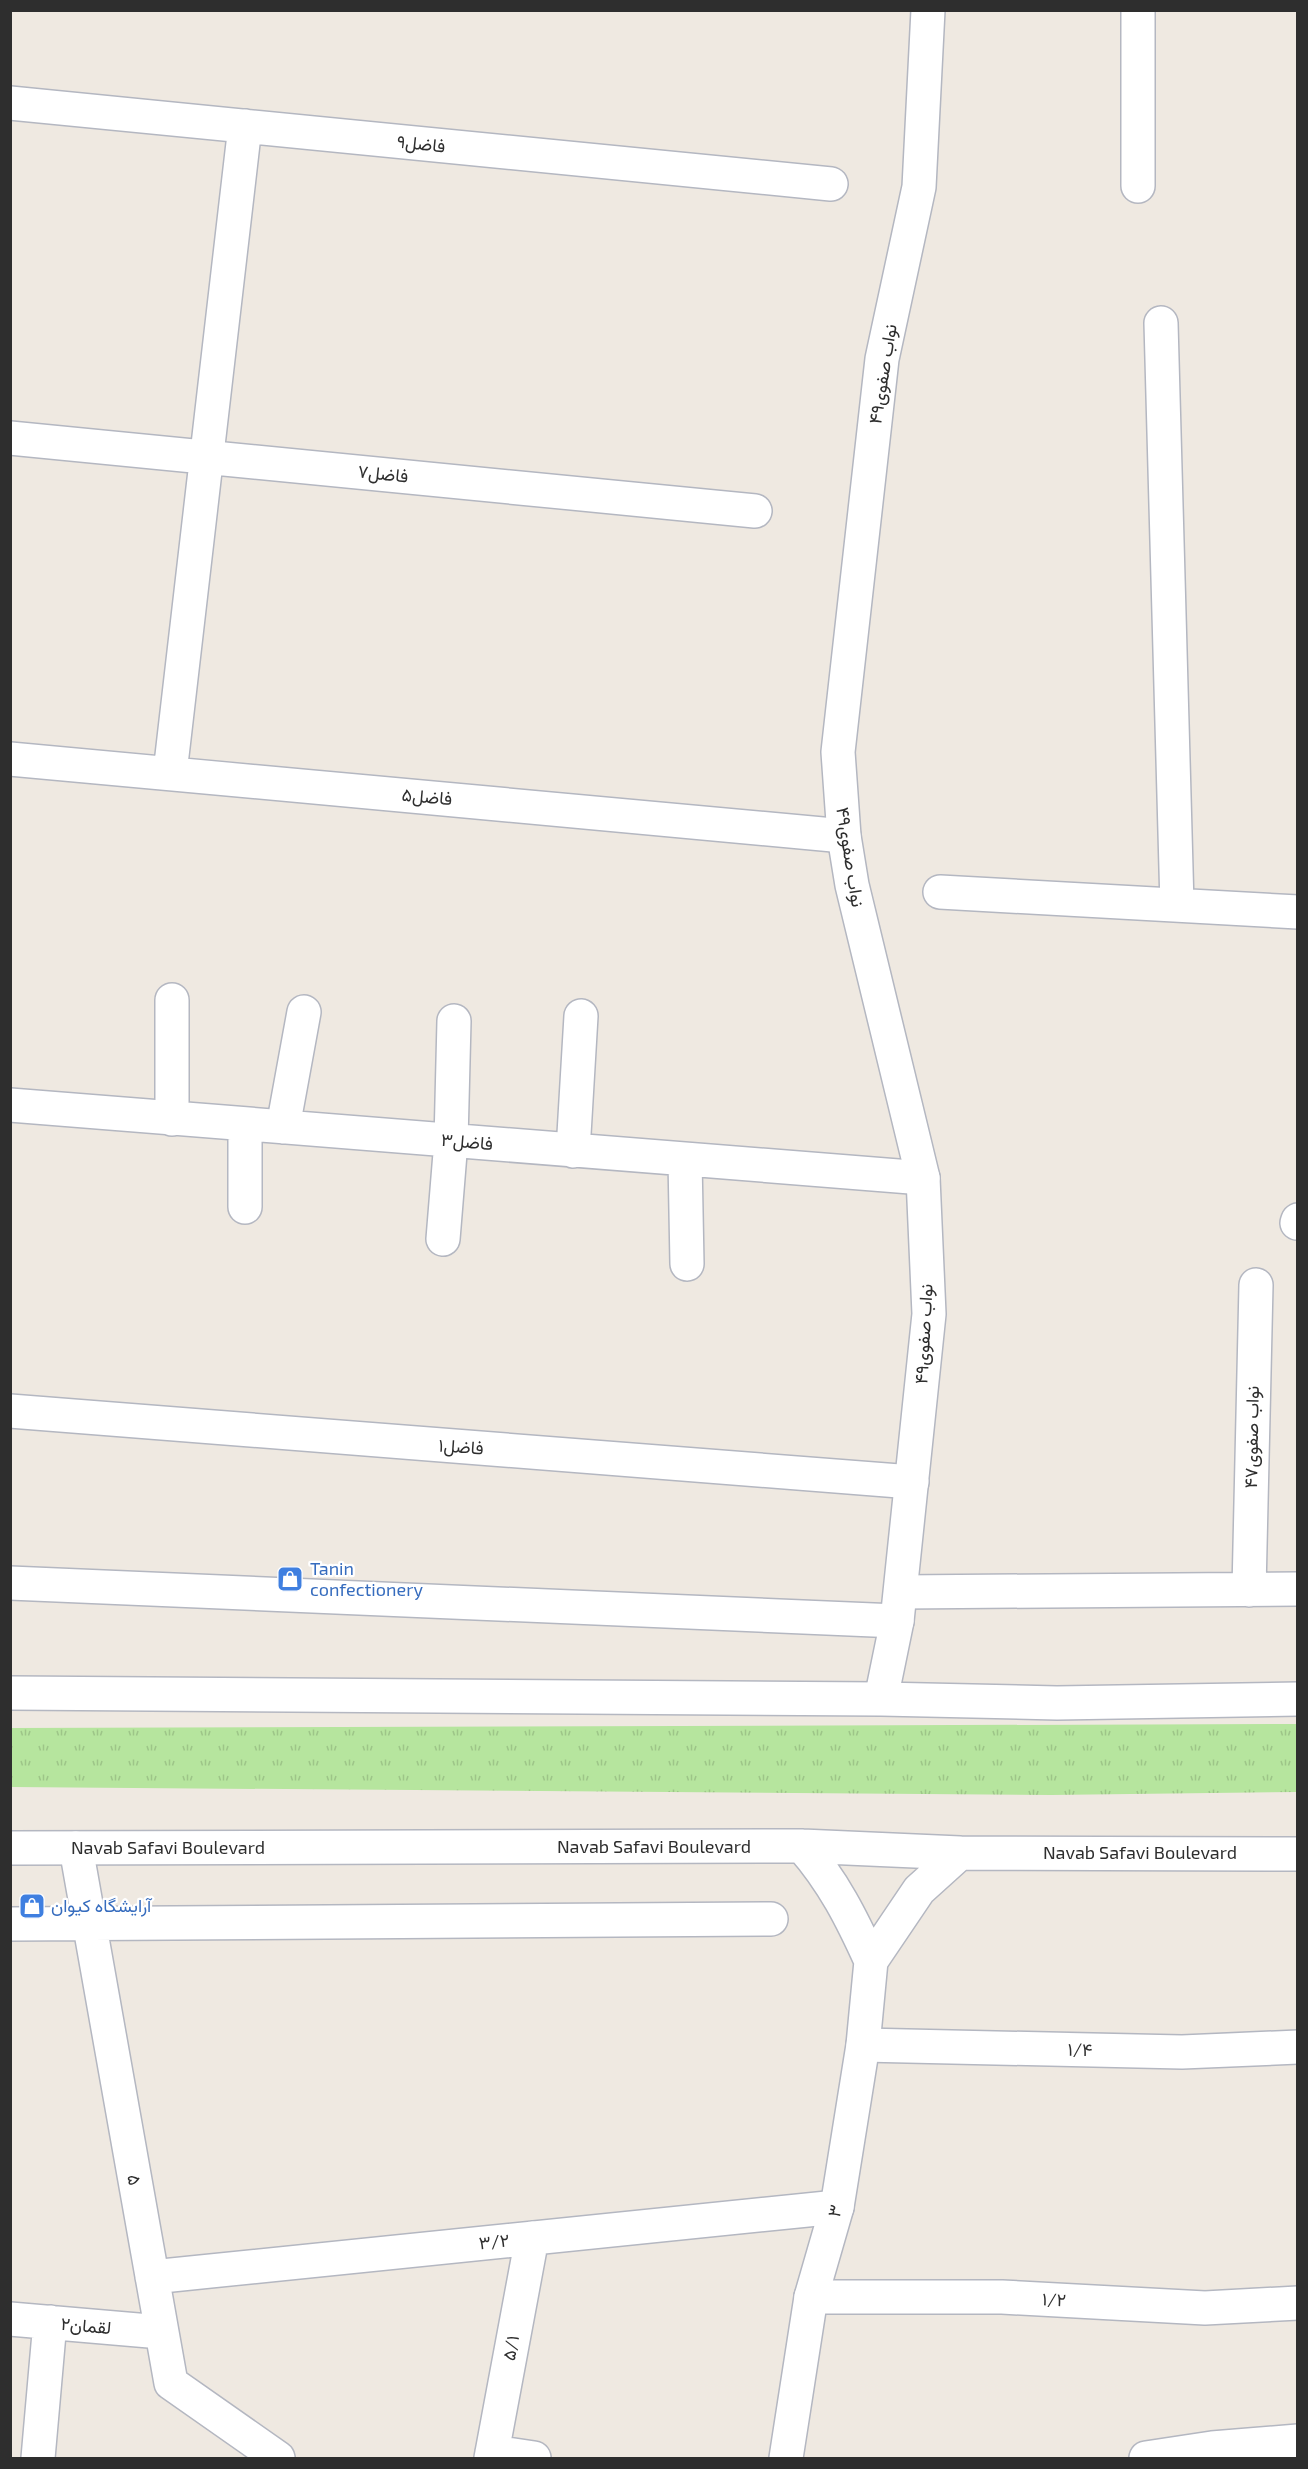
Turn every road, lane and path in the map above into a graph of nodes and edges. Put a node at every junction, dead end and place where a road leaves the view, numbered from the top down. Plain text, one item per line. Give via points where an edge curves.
1 (928, 10) edge
2 (1138, 10) edge
3 (10, 104) edge
4 (246, 126) junction
5 (831, 184) dead end
6 (1138, 186) dead end
7 (1161, 323) dead end
8 (10, 438) edge
9 (207, 457) junction
10 (755, 511) dead end
11 (10, 759) edge
12 (170, 773) junction
13 (844, 836) junction
14 (940, 892) dead end
15 (1177, 905) junction
16 (1298, 912) edge
17 (172, 1000) dead end
18 (304, 1012) dead end
19 (581, 1016) dead end
20 (454, 1021) dead end
21 (10, 1106) edge
22 (172, 1119) junction
23 (245, 1125) junction
24 (283, 1127) junction
25 (451, 1141) junction
26 (573, 1151) junction
27 (685, 1160) junction
28 (923, 1179) junction
29 (245, 1207) dead end
30 (443, 1239) dead end
31 (687, 1264) dead end
32 (1256, 1285) dead end
33 (10, 1411) edge
34 (912, 1482) junction
35 (10, 1583) edge
36 (1298, 1589) edge
37 (1249, 1590) junction
38 (899, 1606) junction
39 (10, 1693) edge
40 (881, 1699) junction
41 (1298, 1700) edge
42 (802, 1846) junction
43 (10, 1848) edge
44 (76, 1848) junction
45 (960, 1853) junction
46 (1298, 1854) edge
47 (771, 1919) dead end
48 (89, 1922) junction
49 (10, 1924) edge
50 (871, 1961) junction
51 (863, 2045) junction
52 (1298, 2047) edge
53 (837, 2207) junction
54 (532, 2238) junction
55 (152, 2277) junction
56 (811, 2296) junction
57 (1298, 2303) edge
58 (10, 2319) edge
59 (50, 2322) junction
60 (162, 2332) junction
61 (1298, 2441) edge
62 (250, 2449) edge
63 (1212, 2453) edge
64 (492, 2455) edge
65 (38, 2458) edge
66 (278, 2458) edge
67 (534, 2458) edge
68 (786, 2458) edge
69 (1146, 2458) edge

1 - 13 street, ۴۹نواب صفوی via 919,187 882,359 838,752
2 - 6 street
3 - 4 street, ۹فاضل
4 - 5 street, ۹فاضل
4 - 9 street
7 - 15 street
8 - 9 street, ۷فاضل
9 - 10 street, ۷فاضل
9 - 12 street
11 - 12 street, ۵فاضل
12 - 13 street, ۵فاضل
13 - 28 street, ۴۹نواب صفوی via 852,885
14 - 15 street
15 - 16 street
17 - 22 street
18 - 24 street
19 - 26 street
20 - 25 street
21 - 22 street, ۳فاضل
22 - 23 street, ۳فاضل
23 - 24 street, ۳فاضل
23 - 29 street
24 - 25 street, ۳فاضل
25 - 26 street, ۳فاضل
25 - 30 street
26 - 27 street, ۳فاضل
27 - 28 street, ۳فاضل
27 - 31 street
28 - 34 street, ۴۹نواب صفوی via 929,1314
32 - 37 street, ۴۷نواب صفوی
33 - 34 street, ۱فاضل
34 - 38 street, ۴۹نواب صفوی
35 - 38 street
36 - 37 street
37 - 38 street
38 - 40 street, ۴۹نواب صفوی
39 - 40 street
40 - 41 street via 1057,1703
42 - 44 street, Navab Safavi Boulevard
42 - 45 street, Navab Safavi Boulevard
42 - 50 street via 837,1890
43 - 44 street, Navab Safavi Boulevard
44 - 48 street, ۵
45 - 46 street, Navab Safavi Boulevard
45 - 50 street, ۳ via 919,1890
47 - 48 street
48 - 49 street
48 - 55 street, ۵
50 - 51 street, ۳
51 - 52 street, ۱/۴ via 1182,2052
51 - 53 street, ۳
53 - 54 street, ۳/۲
53 - 56 street, ۳
54 - 55 street, ۳/۲
54 - 64 street, ۵/۱
55 - 60 street, ۵
56 - 57 street, ۱/۲ via 1002,2297 1205,2308
56 - 68 street, ۳
58 - 59 street, ۲لقمان
59 - 60 street, ۲لقمان
59 - 65 street
60 - 62 street, ۵ via 171,2383
61 - 63 street
62 - 66 street, ۵
63 - 69 street
64 - 67 street

